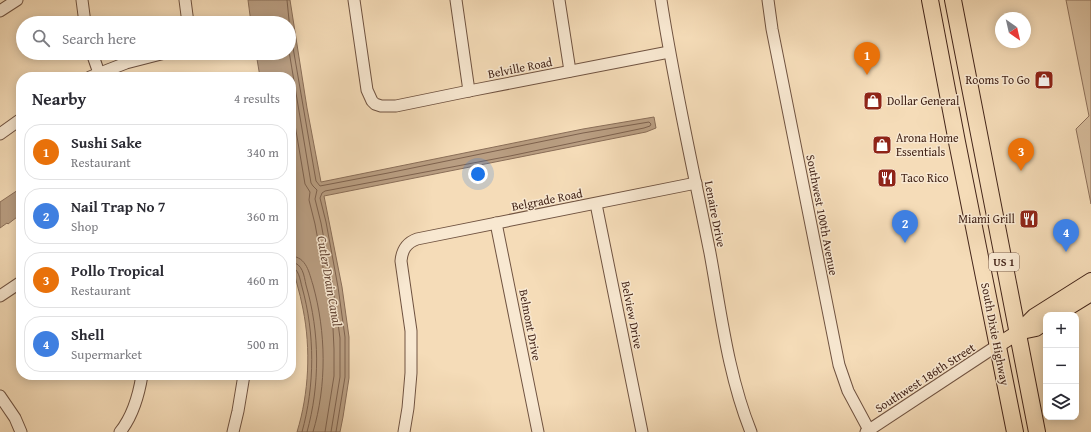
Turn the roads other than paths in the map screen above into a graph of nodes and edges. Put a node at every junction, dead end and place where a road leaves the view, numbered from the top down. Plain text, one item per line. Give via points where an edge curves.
1 (17, 0) edge
2 (82, 0) edge
3 (185, 0) edge
4 (354, 0) edge
5 (456, 0) edge
6 (559, 0) edge
7 (661, 0) edge
8 (768, 0) edge
9 (930, 0) edge
10 (953, 0) edge
11 (0, 11) edge
12 (84, 16) edge
13 (187, 16) edge
14 (669, 52) junction
15 (93, 60) edge
16 (135, 60) edge
17 (570, 71) junction
18 (95, 72) edge
19 (103, 72) edge
20 (469, 91) junction
21 (952, 115) junction
22 (16, 123) edge
23 (0, 134) edge
24 (957, 142) junction
25 (980, 142) junction
26 (986, 168) junction
27 (696, 183) junction
28 (596, 204) junction
29 (496, 223) junction
30 (1091, 280) edge
31 (16, 285) edge
32 (1091, 294) edge
33 (0, 296) edge
34 (1062, 312) edge
35 (1043, 324) edge
36 (1018, 333) junction
37 (998, 345) junction
38 (141, 380) edge
39 (243, 380) edge
40 (0, 396) edge
41 (867, 431) edge
42 (21, 432) edge
43 (120, 432) edge
44 (233, 432) edge
45 (404, 432) edge
46 (538, 432) edge
47 (642, 432) edge
48 (751, 432) edge
49 (1015, 432) edge
50 (1037, 432) edge

1 - 11 street
2 - 12 street
3 - 13 street
4 - 20 street, Belville Road via 367,90 375,104 396,106
5 - 20 street
6 - 17 street
7 - 14 street, Lenaire Drive
8 - 41 street, Southwest 100th Avenue via 839,365
9 - 21 highway, South Dixie Highway / US 1
10 - 25 highway, South Dixie Highway / US 1
14 - 17 street, Belville Road
14 - 27 street, Lenaire Drive
15 - 18 street
16 - 19 street
17 - 20 street, Belville Road
21 - 24 highway, South Dixie Highway / US 1
21 - 25 highway via 964,130
22 - 23 street
24 - 26 highway via 966,143
24 - 37 highway, South Dixie Highway / US 1
25 - 26 highway, South Dixie Highway / US 1
26 - 36 highway, South Dixie Highway / US 1
27 - 28 street, Belgrade Road
27 - 48 street, Lenaire Drive via 726,342 736,387
28 - 29 street, Belgrade Road
28 - 47 street, Belview Drive
29 - 45 street, Belgrade Road via 417,239 410,242 402,252 401,261 411,331 411,373
29 - 46 street, Belmont Drive
30 - 36 main road via 1034,316
31 - 33 street
32 - 34 main road
35 - 36 main road via 1036,329
36 - 37 main road
36 - 50 highway, South Dixie Highway / US 1
37 - 41 street, Southwest 186th Street
37 - 49 highway, South Dixie Highway / US 1
38 - 43 street via 132,410
39 - 44 street
40 - 42 street

